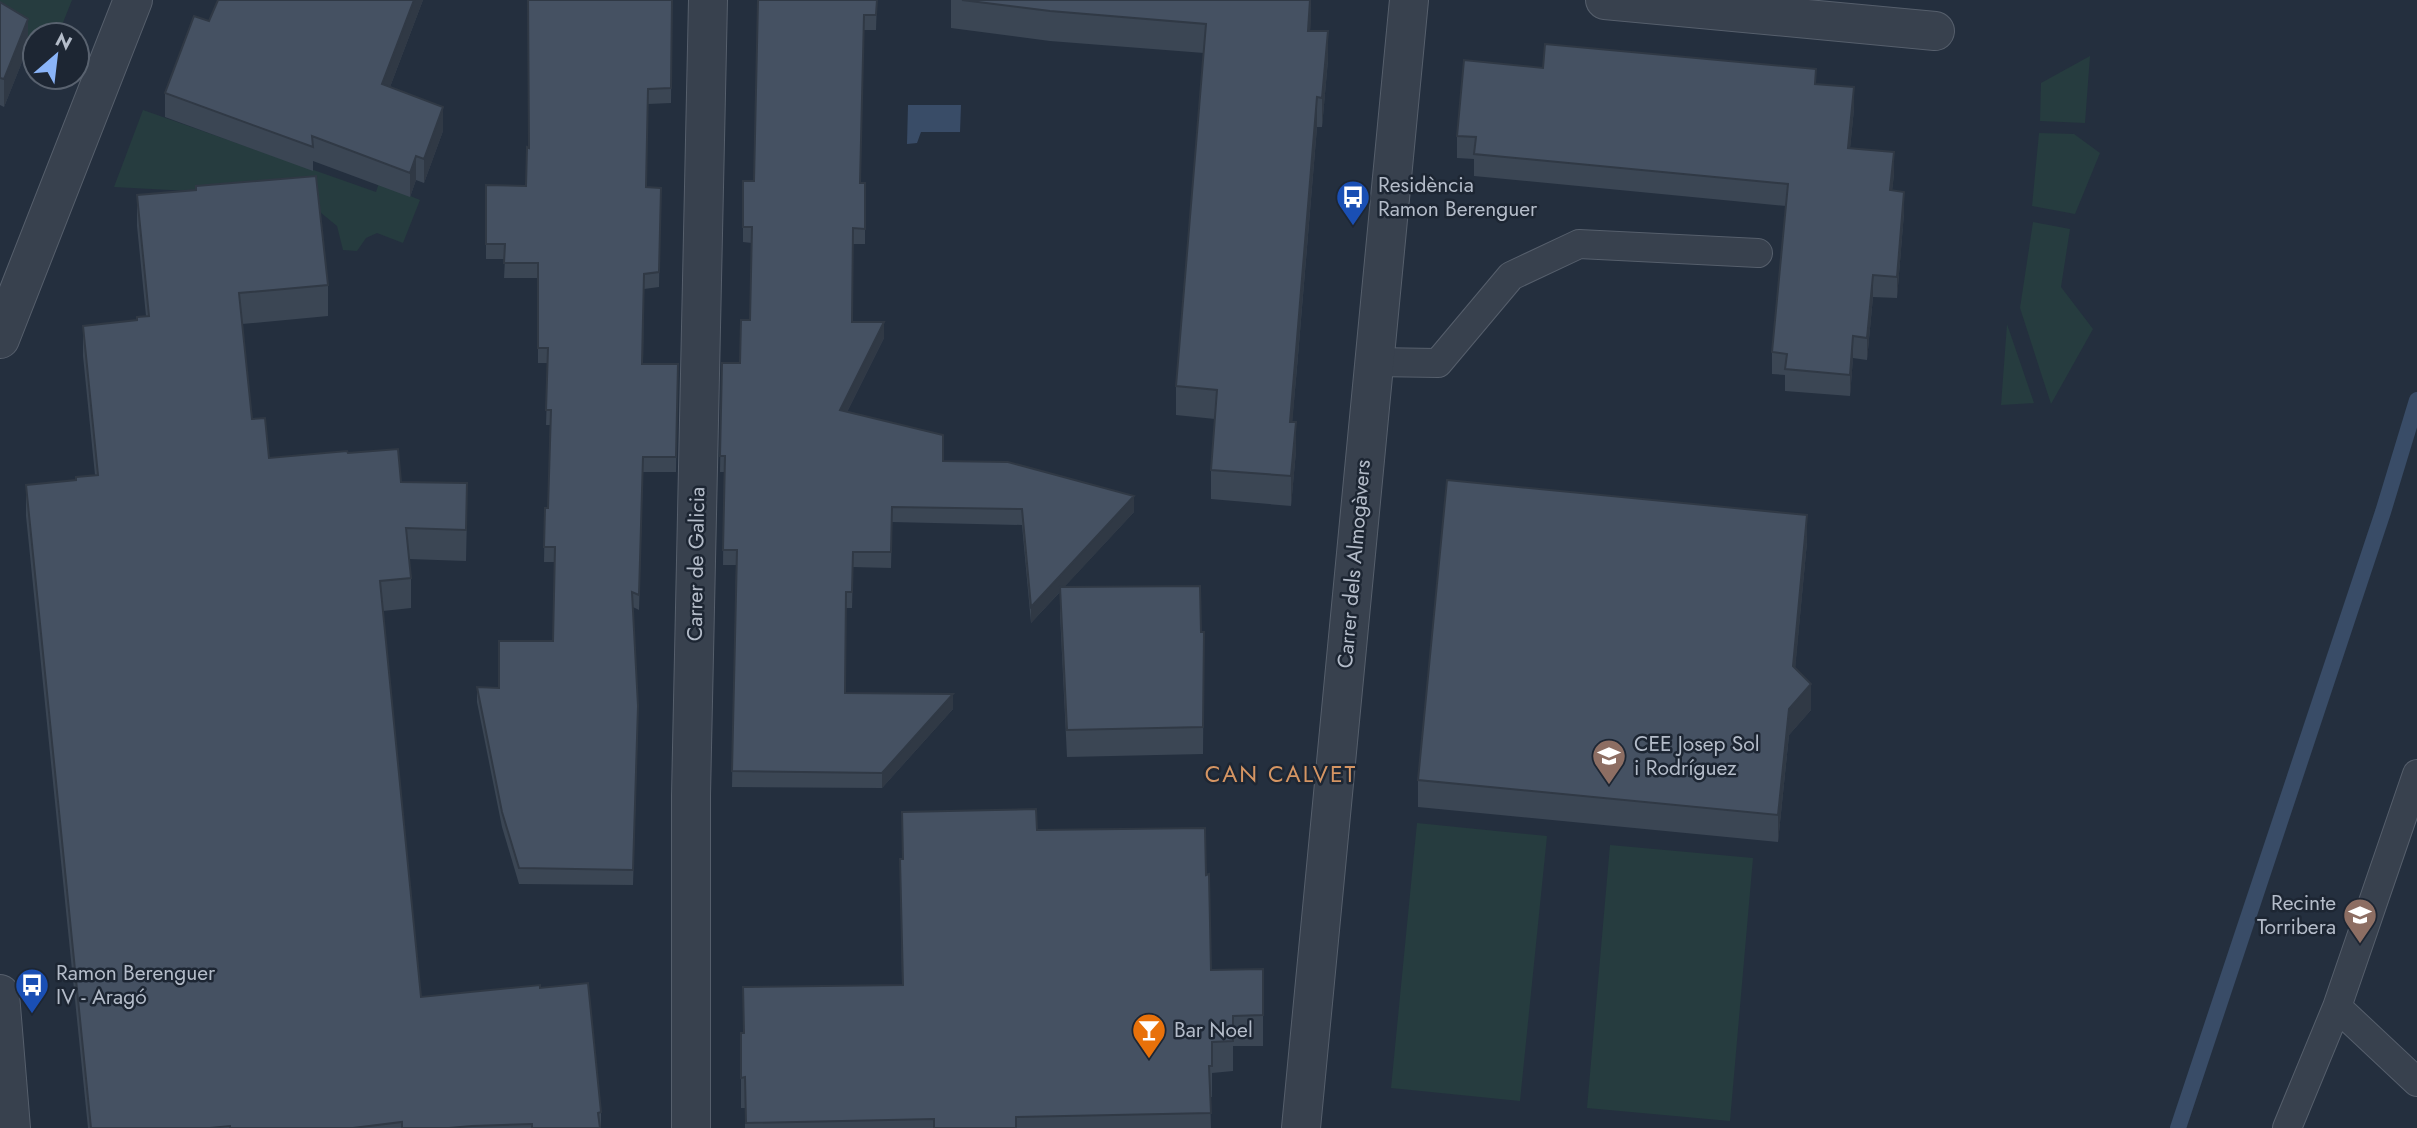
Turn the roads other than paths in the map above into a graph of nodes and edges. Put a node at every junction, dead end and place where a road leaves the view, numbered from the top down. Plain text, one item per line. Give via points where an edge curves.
1 (133, 0) edge
2 (708, 0) edge
3 (1409, 0) edge
4 (1605, 0) edge
5 (1935, 31) dead end
6 (1758, 253) dead end
7 (0, 339) edge
8 (1374, 362) junction
9 (2417, 774) edge
10 (0, 994) edge
11 (2337, 1007) junction
12 (2417, 1082) edge
13 (12, 1128) edge
14 (691, 1128) edge
15 (1301, 1128) edge
16 (2287, 1128) edge

1 - 7 street
2 - 14 street, Carrer de Galicia via 691,782
3 - 8 street, Carrer dels Almogàvers
4 - 5 street
6 - 8 lane via 1579,244 1511,276 1438,363
8 - 15 street, Carrer dels Almogàvers
9 - 11 lane
10 - 13 street
11 - 12 lane
11 - 16 lane

